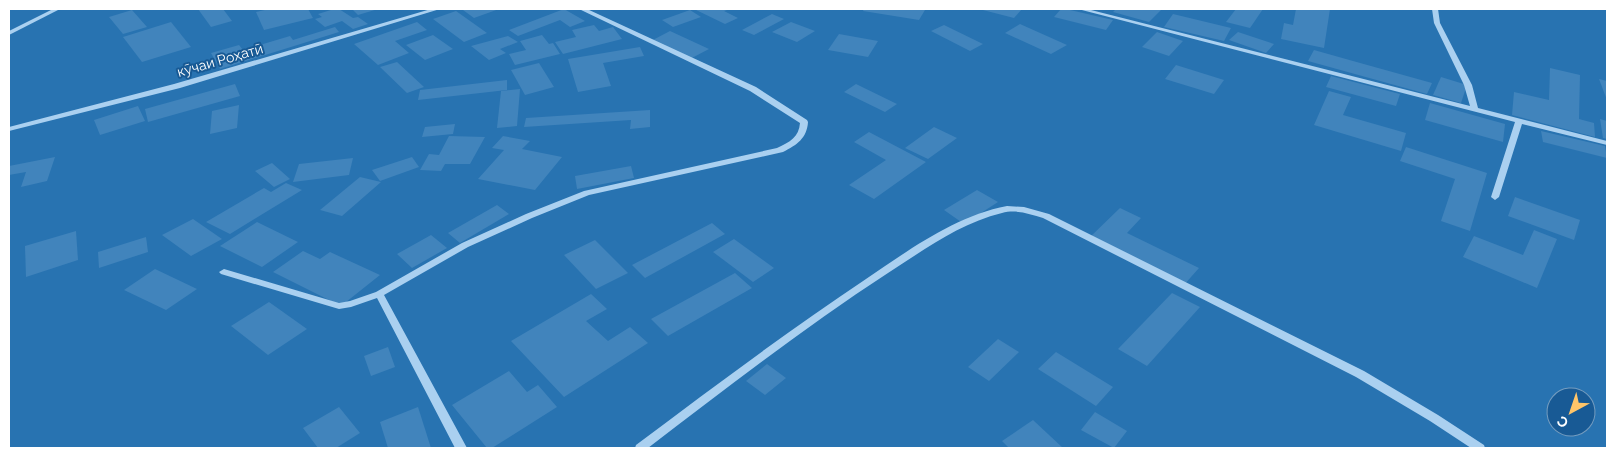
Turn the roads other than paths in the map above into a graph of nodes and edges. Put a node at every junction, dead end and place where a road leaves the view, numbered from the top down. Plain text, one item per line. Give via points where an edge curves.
1 (57, 9) edge
2 (437, 9) edge
3 (582, 9) edge
4 (1081, 9) edge
5 (1435, 9) edge
6 (9, 33) edge
7 (1475, 110) junction
8 (1520, 122) junction
9 (9, 129) edge
10 (1607, 143) edge
11 (1495, 197) dead end
12 (224, 272) dead end
13 (379, 294) junction
14 (461, 448) edge
15 (640, 448) edge
16 (1480, 448) edge

1 - 6 street
2 - 9 street, кӯчаи Роҳатӣ via 177,86
3 - 13 street via 752,89 804,122 804,133 796,142 780,150 587,193 464,245
4 - 7 street
5 - 7 street via 1437,23 1468,85
7 - 8 street
8 - 10 street
8 - 11 street
12 - 13 street via 339,306
13 - 14 street
15 - 16 street via 807,322 929,242 977,218 1016,208 1046,216 1237,314 1301,343 1385,388

